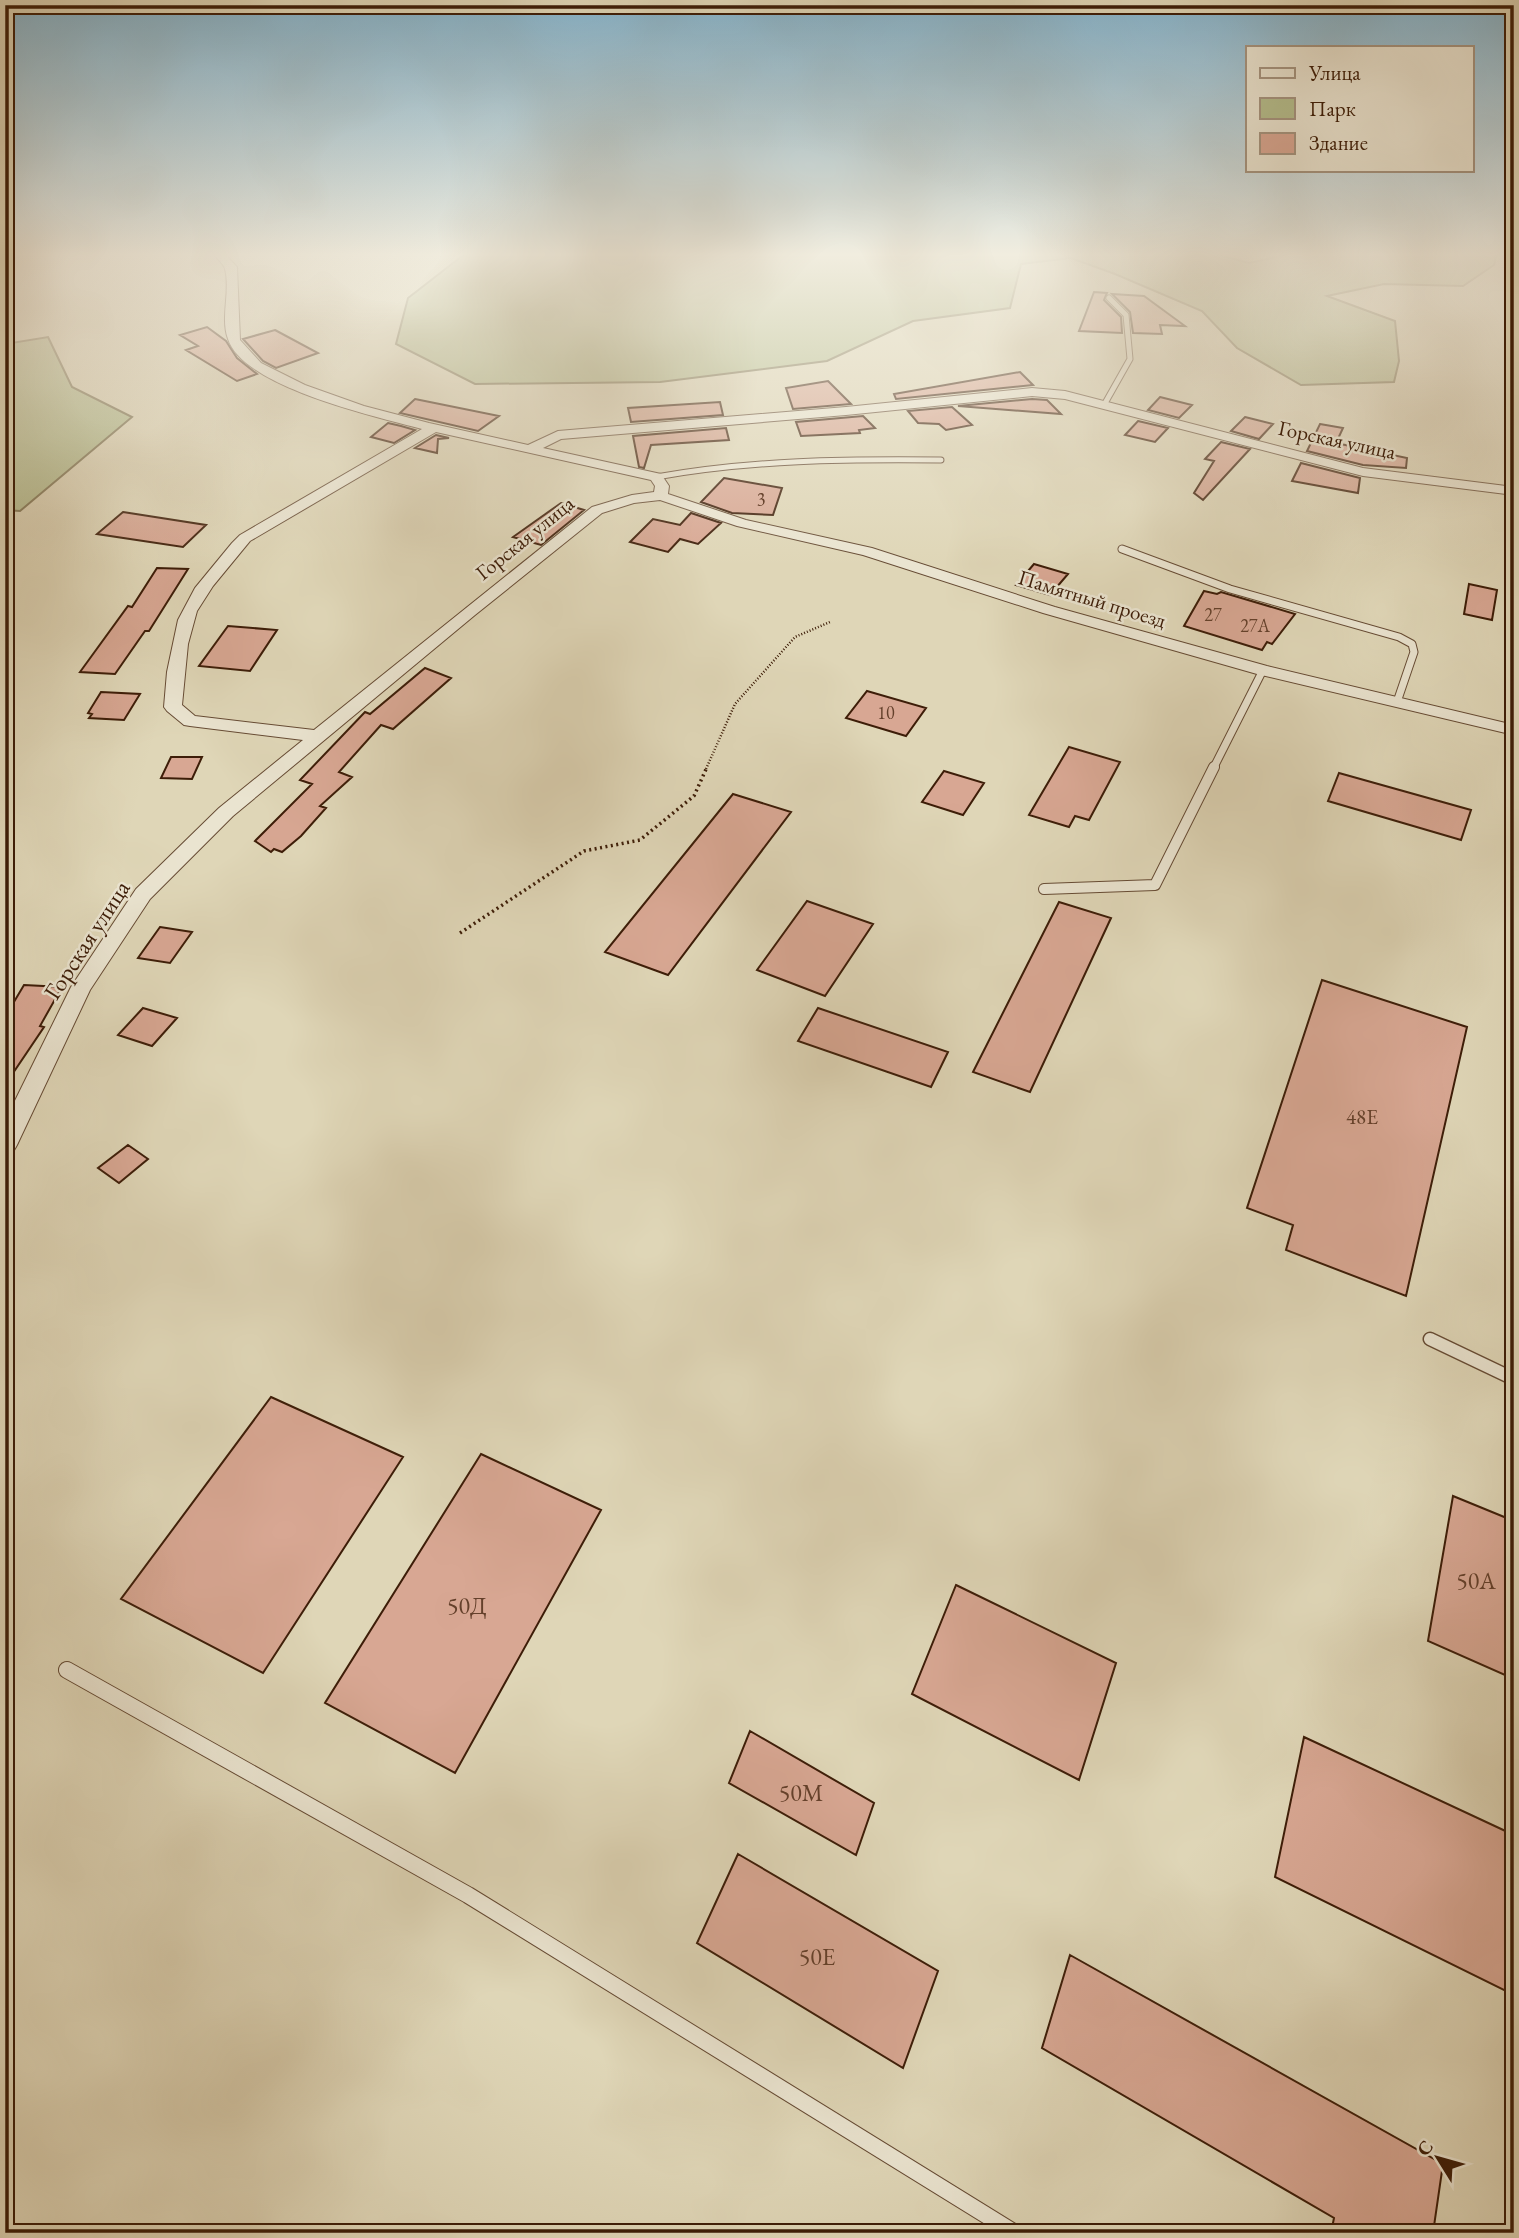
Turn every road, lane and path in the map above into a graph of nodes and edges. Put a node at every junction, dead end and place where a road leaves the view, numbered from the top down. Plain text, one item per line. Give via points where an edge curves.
1 (247, 357) edge
2 (1130, 357) edge
3 (1104, 405) junction
4 (432, 429) junction
5 (533, 448) junction
6 (941, 460) dead end
7 (656, 477) junction
8 (1514, 491) edge
9 (661, 496) junction
10 (1122, 549) dead end
11 (830, 622) dead end
12 (1263, 670) junction
13 (1397, 702) junction
14 (1514, 730) edge
15 (316, 736) junction
16 (1044, 889) dead end
17 (460, 933) dead end
18 (5, 1144) edge
19 (1430, 1339) dead end
20 (1514, 1379) edge
21 (67, 1670) dead end
22 (1015, 2233) edge

1 - 4 street, Горская улица via 261,370 328,398
2 - 3 lane
3 - 5 street, Горская улица via 1032,392 558,435
3 - 8 street, Горская улица via 1363,472
4 - 5 street, Горская улица
4 - 15 street via 245,538 188,613 173,684 173,707 190,722
5 - 7 street, Горская улица
6 - 7 lane via 809,458
7 - 9 street via 662,486
9 - 12 street, Памятный проезд via 742,523 867,551 1049,610
9 - 15 street, Горская улица via 597,510
10 - 13 lane via 1230,589 1412,644 1414,652
11 - 17 path via 795,637 735,704 694,796 640,840 584,851
12 - 13 street, Памятный проезд
12 - 16 lane via 1156,885
13 - 14 street, Памятный проезд
15 - 18 street, Горская улица via 226,812 143,894 81,987
19 - 20 lane
21 - 22 lane via 468,1895

